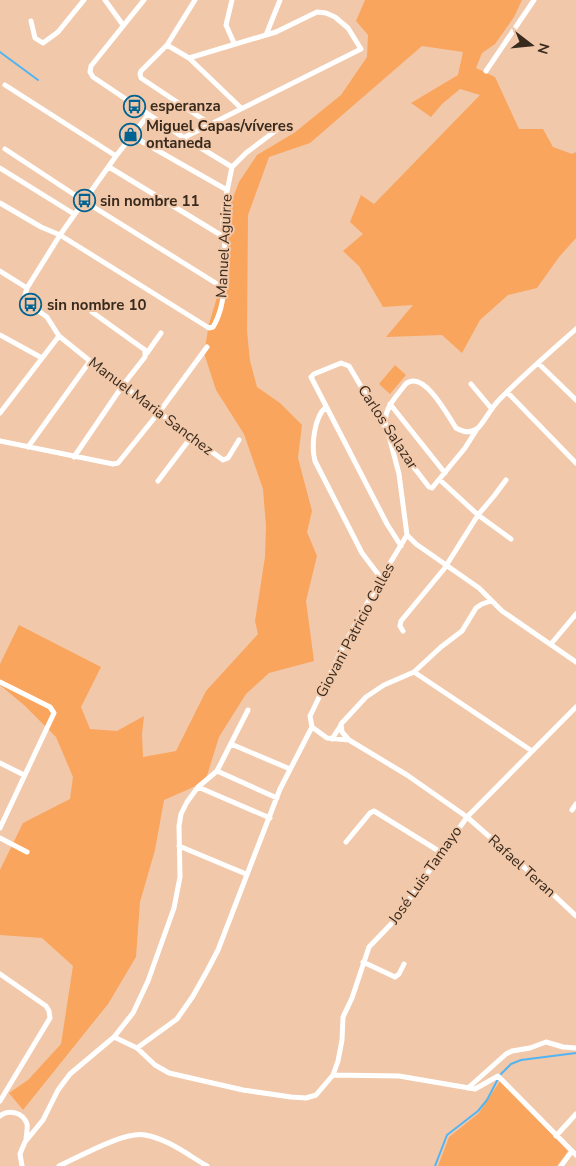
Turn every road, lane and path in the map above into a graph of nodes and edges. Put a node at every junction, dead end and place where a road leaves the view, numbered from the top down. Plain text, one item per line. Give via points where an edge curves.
1 (84, 0) edge
2 (105, 0) edge
3 (144, 0) edge
4 (195, 0) edge
5 (232, 0) edge
6 (280, 0) edge
7 (534, 0) edge
8 (31, 21) dead end
9 (123, 25) junction
10 (266, 35) junction
11 (234, 44) junction
12 (167, 45) junction
13 (189, 58) junction
14 (486, 71) dead end
15 (5, 85) dead end
16 (241, 108) junction
17 (148, 115) junction
18 (210, 124) junction
19 (283, 125) dead end
20 (132, 136) junction
21 (183, 138) junction
22 (5, 149) dead end
23 (116, 156) junction
24 (109, 167) junction
25 (232, 167) junction
26 (0, 168) edge
27 (227, 190) junction
28 (84, 201) junction
29 (0, 203) edge
30 (74, 214) junction
31 (60, 235) junction
32 (224, 237) junction
33 (0, 271) edge
34 (222, 287) junction
35 (27, 288) junction
36 (92, 312) dead end
37 (576, 329) edge
38 (161, 333) dead end
39 (0, 335) edge
40 (59, 336) junction
41 (207, 347) dead end
42 (146, 351) junction
43 (42, 358) junction
44 (90, 361) junction
45 (538, 363) junction
46 (471, 384) dead end
47 (123, 385) junction
48 (507, 392) junction
49 (576, 400) edge
50 (390, 404) junction
51 (326, 407) junction
52 (491, 408) junction
53 (160, 411) junction
54 (0, 412) edge
55 (478, 428) junction
56 (192, 436) junction
57 (390, 436) junction
58 (239, 440) dead end
59 (0, 441) edge
60 (28, 447) junction
61 (74, 457) junction
62 (576, 463) edge
63 (445, 473) junction
64 (440, 480) junction
65 (506, 480) dead end
66 (158, 481) dead end
67 (478, 514) junction
68 (407, 535) junction
69 (511, 539) dead end
70 (401, 546) junction
71 (446, 565) junction
72 (381, 578) junction
73 (491, 601) junction
74 (576, 614) edge
75 (402, 631) dead end
76 (551, 644) junction
77 (576, 662) edge
78 (414, 672) junction
79 (0, 682) edge
80 (248, 710) dead end
81 (575, 711) edge
82 (342, 724) junction
83 (312, 727) junction
84 (332, 739) junction
85 (349, 740) junction
86 (231, 744) junction
87 (532, 751) junction
88 (0, 763) edge
89 (290, 769) junction
90 (217, 771) junction
91 (24, 775) junction
92 (198, 787) junction
93 (277, 798) junction
94 (576, 804) edge
95 (572, 810) dead end
96 (467, 817) junction
97 (270, 818) junction
98 (0, 828) edge
99 (0, 838) edge
100 (346, 842) dead end
101 (179, 846) junction
102 (27, 852) dead end
103 (442, 853) junction
104 (246, 874) junction
105 (576, 916) edge
106 (363, 962) junction
107 (404, 964) dead end
108 (0, 974) edge
109 (114, 1037) junction
110 (137, 1048) junction
111 (576, 1048) edge
112 (332, 1075) junction
113 (468, 1088) junction
114 (0, 1101) edge
115 (576, 1114) edge
116 (0, 1116) edge
117 (556, 1136) junction
118 (25, 1142) junction
119 (574, 1153) edge
120 (22, 1166) edge
121 (59, 1166) edge
122 (207, 1166) edge
123 (561, 1166) edge

1 - 8 street via 58,32 43,43 35,38
2 - 9 street
3 - 9 street
4 - 12 street
5 - 11 street via 226,25
6 - 10 street
7 - 14 street
9 - 17 street via 91,66 90,72
10 - 11 street
10 - 16 street via 317,12 326,12 348,28 361,49
11 - 13 street
12 - 13 street
12 - 18 street via 141,70 141,78
13 - 16 street
15 - 23 street
16 - 18 street
17 - 20 street
17 - 21 street
18 - 21 street
19 - 25 street
20 - 23 street
20 - 27 street
21 - 25 street
22 - 28 street
23 - 24 street
24 - 28 street
24 - 32 street
25 - 27 street, Manuel Aguirre
26 - 30 street
27 - 32 street, Manuel Aguirre
28 - 30 street
28 - 34 street
29 - 31 street
30 - 31 street
31 - 34 street, Manuel Aguirre via 209,328 214,326 219,312
31 - 35 street
32 - 34 street, Manuel Aguirre via 226,264
33 - 35 street
35 - 40 street, Manuel Maria Sanchez via 27,302 47,317
36 - 42 street
37 - 45 street
38 - 42 street
39 - 43 street
40 - 43 street
40 - 44 street, Manuel Maria Sanchez
41 - 53 street
42 - 47 street via 146,357
43 - 54 street
44 - 47 street, Manuel Maria Sanchez
44 - 60 street
45 - 48 street
45 - 49 street
46 - 52 street
47 - 53 street, Manuel Maria Sanchez
47 - 61 street
48 - 52 street
48 - 62 street
50 - 55 street via 406,384 416,381 429,389 456,428 462,432
50 - 57 street via 385,421
50 - 63 street
51 - 57 street, Carlos Salazar via 311,377 341,362 349,366
51 - 70 street
51 - 72 street via 319,413 317,422 313,450 315,461 362,553
52 - 55 street
53 - 56 street, Manuel Maria Sanchez
53 - 61 street via 121,461 113,464
55 - 63 street
56 - 58 street, Manuel Maria Sanchez via 224,460
56 - 66 street
57 - 64 street, Carlos Salazar via 429,487
57 - 68 street
59 - 60 street
60 - 61 street
63 - 64 street
64 - 67 street
65 - 67 street
67 - 69 street
67 - 71 street
68 - 70 street, Giovani Patricio Calles
68 - 71 street
70 - 72 street, Giovani Patricio Calles
71 - 73 street via 479,588
71 - 75 street via 401,621
72 - 83 street, Giovani Patricio Calles via 310,716
73 - 76 street
73 - 78 street via 476,608 462,631
74 - 76 street
76 - 77 street
78 - 82 street via 366,697
78 - 87 street
79 - 91 street via 50,707 54,713
80 - 86 street
81 - 87 street, José Luis Tamayo
82 - 84 street
82 - 85 street via 342,732
83 - 84 street
83 - 89 street, Giovani Patricio Calles
84 - 85 street
85 - 96 street, Rafael Teran
86 - 89 street
86 - 90 street
87 - 96 street, José Luis Tamayo
88 - 91 street
89 - 93 street, Giovani Patricio Calles
90 - 92 street
90 - 93 street
91 - 98 street
92 - 97 street
92 - 101 street via 181,814
93 - 97 street, Giovani Patricio Calles
94 - 95 street
96 - 103 street, José Luis Tamayo
96 - 105 street, Rafael Teran
97 - 104 street, Giovani Patricio Calles
99 - 102 street
100 - 103 street via 374,811
101 - 104 street
101 - 109 street via 180,877 174,908 148,981 133,1013
103 - 106 street, José Luis Tamayo via 394,922 374,940
104 - 110 street, Giovani Patricio Calles via 218,950 193,996 177,1019
106 - 107 street via 395,977
106 - 112 street, José Luis Tamayo via 344,1017 338,1060
108 - 114 street via 46,1006 50,1018
109 - 110 street
109 - 118 street via 70,1074 43,1120
110 - 112 street via 169,1073 291,1097 316,1095
111 - 113 street via 546,1042 512,1051
112 - 113 street via 399,1076
113 - 117 street via 478,1088 500,1076
115 - 117 street
116 - 118 street via 11,1112 21,1116 27,1125
117 - 119 street
118 - 120 street via 20,1154
119 - 123 street
121 - 122 street via 123,1137 144,1134 166,1142

